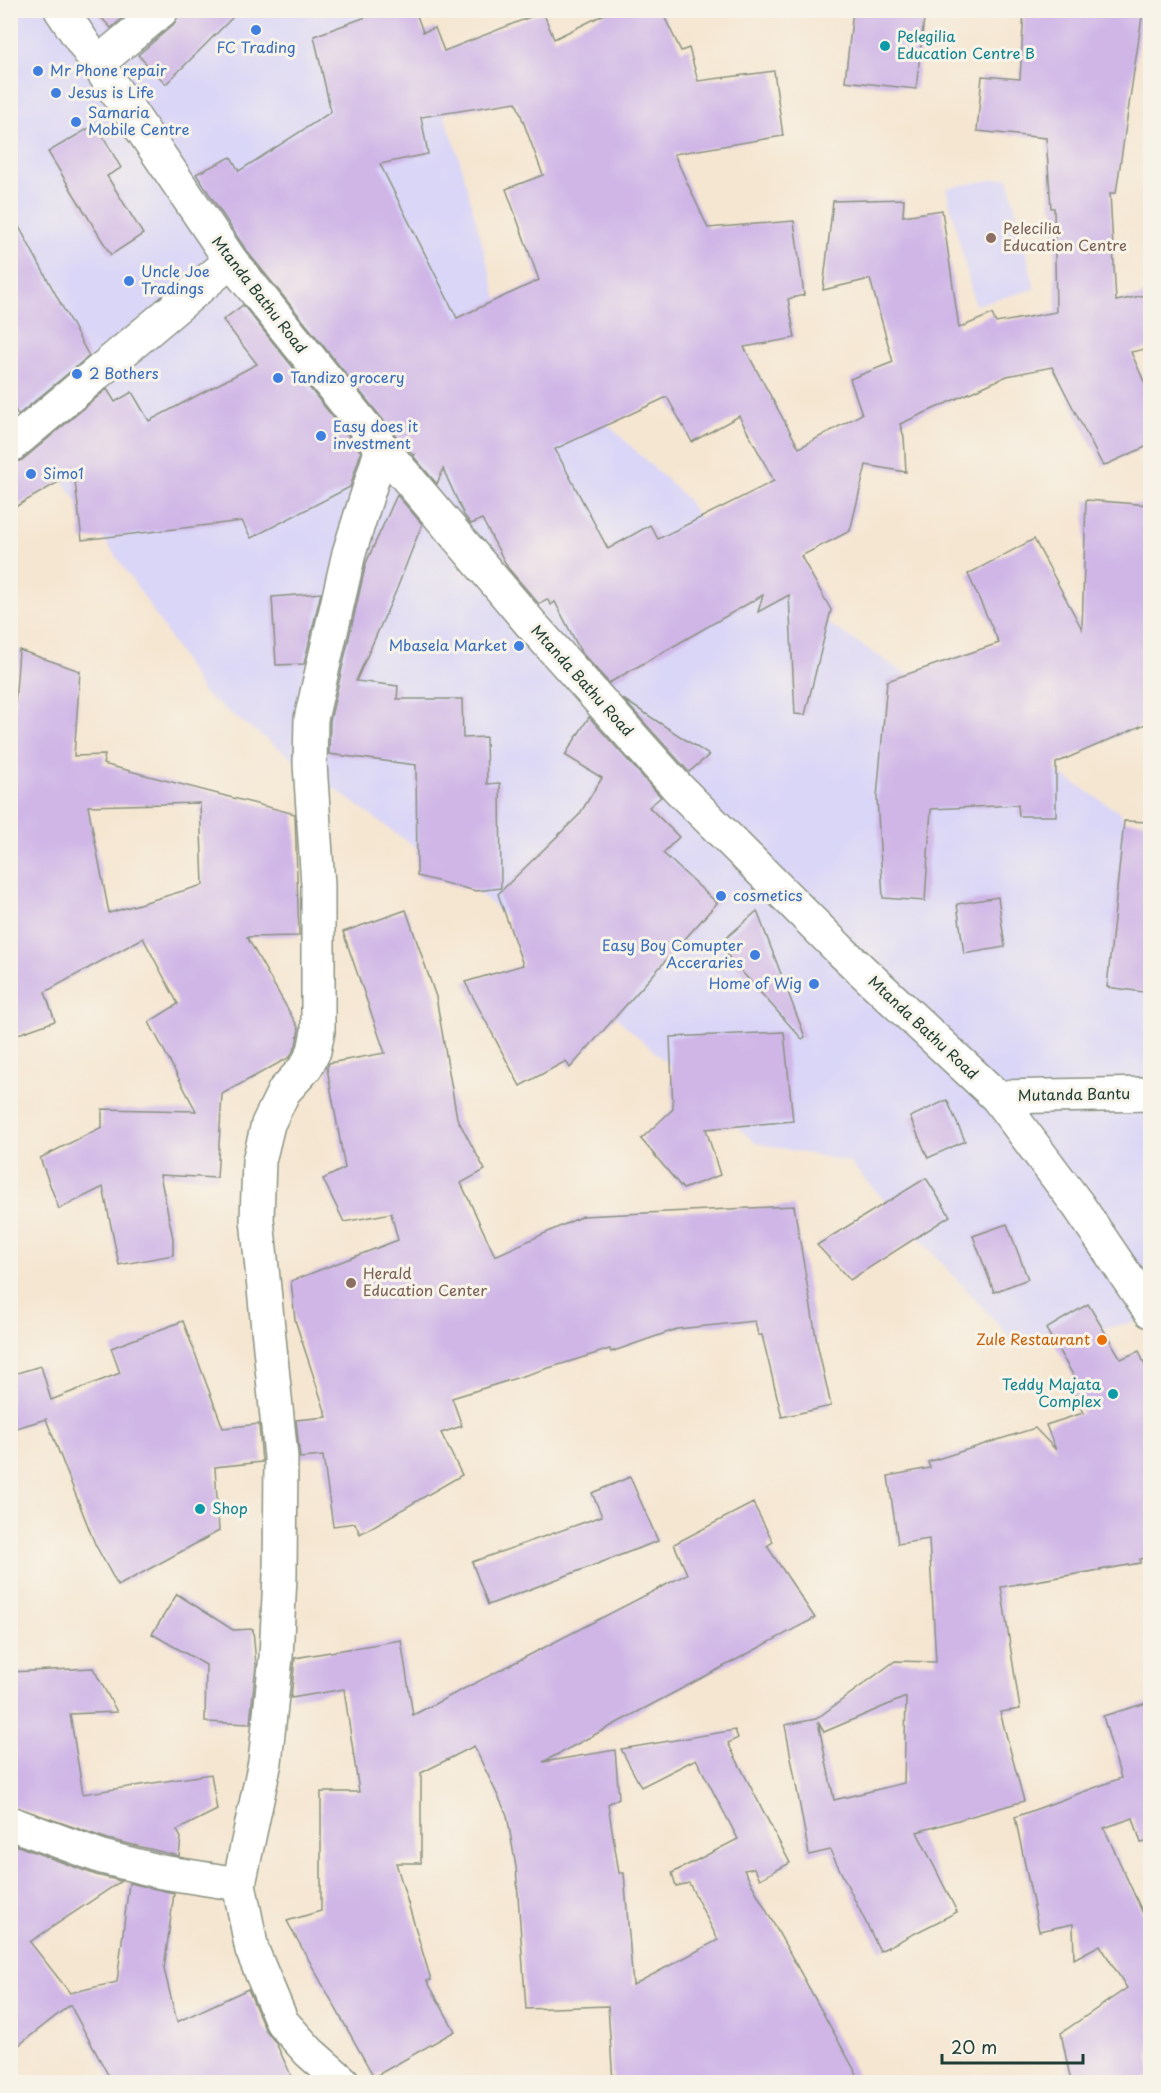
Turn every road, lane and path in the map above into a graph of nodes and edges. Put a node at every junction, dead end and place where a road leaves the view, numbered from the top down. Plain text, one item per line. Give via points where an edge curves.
1 (61, 10) edge
2 (162, 10) edge
3 (98, 63) junction
4 (231, 261) junction
5 (10, 446) edge
6 (382, 448) junction
7 (1150, 1094) edge
8 (997, 1097) junction
9 (1150, 1311) edge
10 (10, 1823) edge
11 (239, 1884) junction
12 (343, 2082) edge

1 - 3 street, Mtanda Bathu Road
2 - 3 street
3 - 4 street, Mtanda Bathu Road
4 - 5 street
4 - 6 street, Mtanda Bathu Road
6 - 8 street, Mtanda Bathu Road via 531,624 677,787 840,950
6 - 11 street via 349,553 311,718 318,885 318,1031 306,1067 284,1091 268,1124 259,1161 257,1219 281,1457 280,1576 265,1762
7 - 8 street, Mutanda Bantu
8 - 9 street, Mtanda Bathu Road
10 - 11 street via 112,1859 162,1872
11 - 12 street via 252,1950 282,2022

